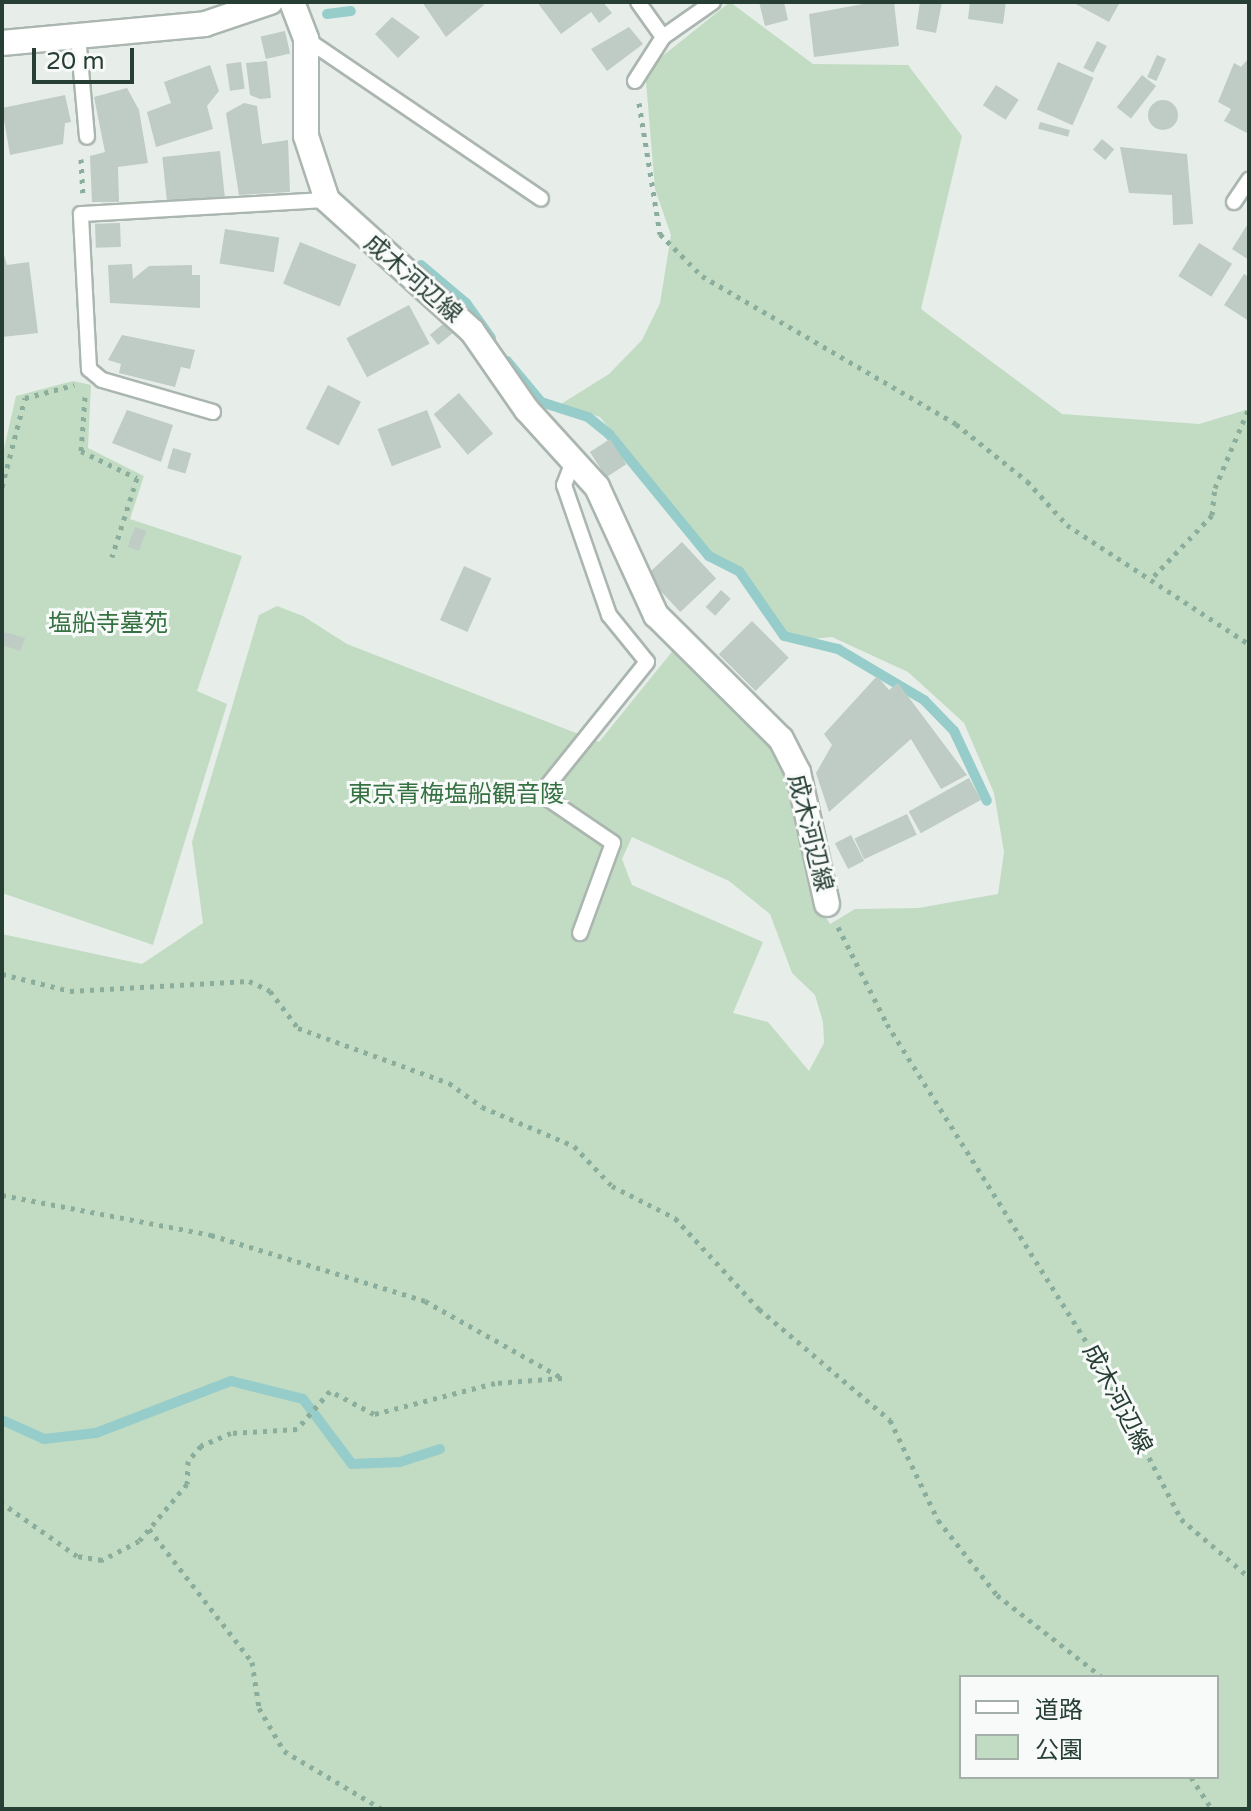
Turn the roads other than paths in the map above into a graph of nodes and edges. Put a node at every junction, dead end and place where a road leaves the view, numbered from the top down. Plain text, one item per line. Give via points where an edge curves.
1 (270, 2) edge
2 (292, 2) edge
3 (638, 2) edge
4 (713, 2) edge
5 (78, 36) junction
6 (663, 37) junction
7 (306, 39) junction
8 (2, 43) edge
9 (635, 81) road end
10 (87, 137) road end
11 (1249, 180) edge
12 (541, 199) dead end
13 (327, 200) junction
14 (1234, 202) dead end
15 (213, 412) dead end
16 (574, 459) junction
17 (827, 904) road end
18 (580, 933) dead end

1 - 5 main road via 205,24
2 - 7 main road
3 - 6 lane
4 - 6 lane
5 - 8 main road
5 - 10 lane
6 - 9 lane
7 - 12 lane
7 - 13 main road via 306,136
11 - 14 lane
13 - 15 lane via 81,214 89,369 102,380
13 - 16 main road, 成木河辺線 via 443,298
16 - 17 main road, 成木河辺線 via 611,513 656,615 781,739 798,772
16 - 18 lane via 564,485 609,615 647,662 541,794 613,843

